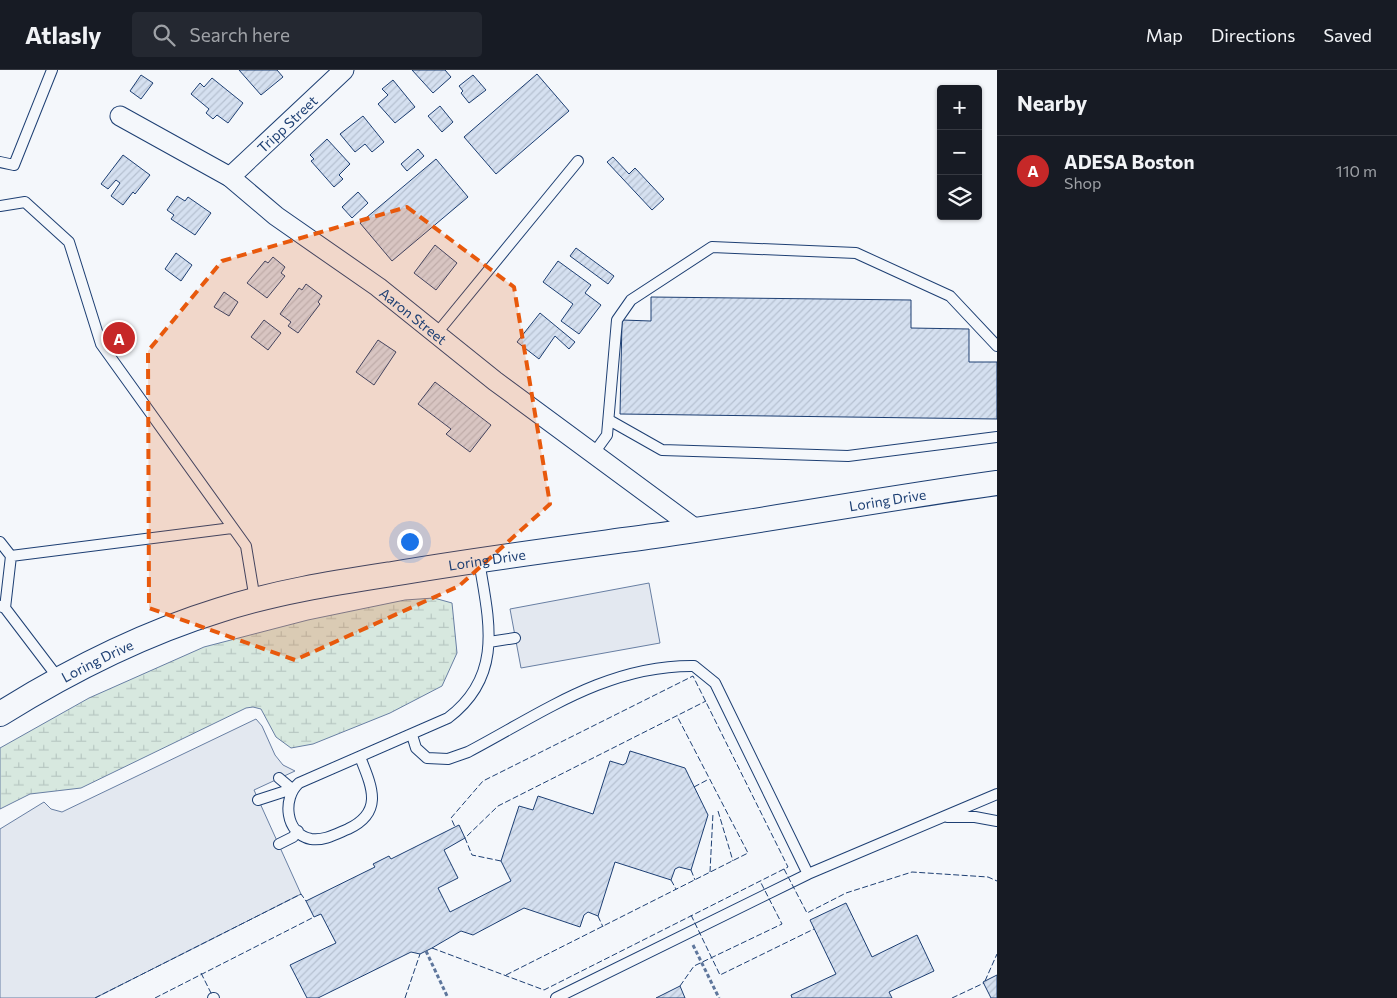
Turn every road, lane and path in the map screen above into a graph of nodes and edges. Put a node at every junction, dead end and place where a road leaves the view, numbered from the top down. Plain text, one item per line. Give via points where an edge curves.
1 (52, 70) edge
2 (344, 70) edge
3 (120, 116) dead end
4 (578, 160) dead end
5 (0, 162) edge
6 (230, 177) junction
7 (0, 206) edge
8 (437, 333) junction
9 (997, 346) edge
10 (609, 420) junction
11 (997, 437) edge
12 (594, 453) junction
13 (997, 483) edge
14 (232, 528) junction
15 (697, 530) junction
16 (0, 542) edge
17 (10, 556) junction
18 (479, 560) junction
19 (255, 600) junction
20 (2, 607) edge
21 (515, 638) dead end
22 (489, 642) junction
23 (59, 679) junction
24 (0, 714) edge
25 (412, 735) junction
26 (360, 757) junction
27 (279, 778) dead end
28 (292, 789) junction
29 (997, 794) edge
30 (258, 800) dead end
31 (931, 821) junction
32 (997, 821) edge
33 (298, 831) junction
34 (279, 844) dead end
35 (808, 874) junction
36 (687, 934) junction
37 (426, 951) dead end
38 (448, 998) edge
39 (556, 998) edge
40 (719, 998) edge

1 - 5 lane via 14,165
2 - 6 street, Tripp Street
3 - 6 street, Aaron Street
4 - 8 lane
6 - 8 street, Aaron Street via 276,216 378,287
7 - 14 lane via 25,202 69,242 101,344
8 - 12 street, Aaron Street via 495,381
9 - 10 lane via 950,296 856,253 712,247 631,300 617,320
10 - 11 lane via 662,450 848,456
10 - 12 lane via 607,435
12 - 15 street, Aaron Street
13 - 15 street, Loring Drive
14 - 17 lane
14 - 19 lane via 246,546
15 - 18 street, Loring Drive
16 - 17 lane
17 - 20 lane
18 - 19 street, Loring Drive via 340,582
18 - 22 lane
19 - 23 street, Loring Drive via 220,609 153,634
20 - 23 lane
21 - 22 lane
22 - 25 lane via 484,672 464,706 448,718
23 - 24 street, Loring Drive
25 - 26 lane
25 - 35 lane via 416,748 427,758 453,758 595,684 646,669 694,666 716,683
26 - 28 lane
26 - 33 lane via 371,792 368,816 360,823 322,839 310,838
27 - 28 lane
28 - 30 lane
28 - 33 lane via 288,814
29 - 31 lane
31 - 32 lane via 950,816
31 - 35 lane
33 - 34 lane
35 - 36 lane
36 - 39 lane
36 - 40 path
37 - 38 path

